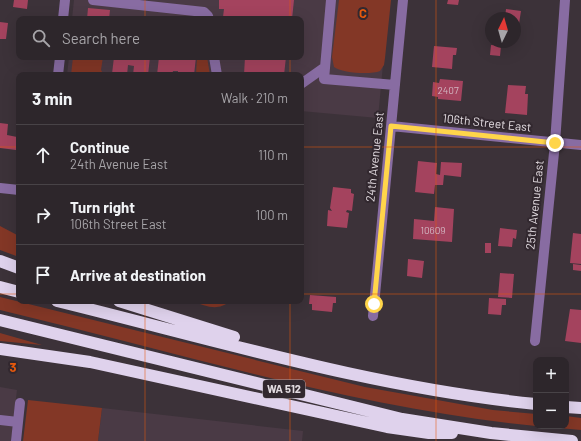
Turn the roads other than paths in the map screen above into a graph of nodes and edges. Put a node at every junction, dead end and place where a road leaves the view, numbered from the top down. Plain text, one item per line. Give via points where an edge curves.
1 (65, 0) edge
2 (93, 0) edge
3 (331, 0) edge
4 (403, 0) edge
5 (565, 0) edge
6 (63, 16) edge
7 (208, 16) edge
8 (60, 60) edge
9 (214, 60) edge
10 (325, 67) junction
11 (58, 72) edge
12 (216, 72) edge
13 (304, 82) edge
14 (395, 85) junction
15 (391, 126) junction
16 (555, 143) junction
17 (581, 145) edge
18 (0, 188) edge
19 (16, 190) edge
20 (0, 261) edge
21 (16, 267) edge
22 (0, 287) edge
23 (16, 291) edge
24 (69, 304) edge
25 (127, 304) edge
26 (372, 316) dead end
27 (0, 320) edge
28 (535, 341) dead end
29 (0, 348) edge
30 (332, 370) junction
31 (20, 403) dead end
32 (533, 404) edge
33 (569, 407) edge
34 (581, 408) edge
35 (0, 420) edge
36 (18, 422) junction
37 (491, 434) junction
38 (16, 441) edge
39 (572, 441) edge

1 - 6 street
2 - 7 street via 204,12
3 - 10 street
4 - 14 street, 24th Avenue East
5 - 16 street, 25th Avenue East
8 - 11 street
9 - 12 street
10 - 13 street
10 - 14 street via 324,79
14 - 15 street, 24th Avenue East
15 - 16 street, 106th Street East
15 - 26 street, 24th Avenue East
16 - 17 street, 106th Street East
16 - 28 street, 25th Avenue East
18 - 19 street
20 - 21 highway
22 - 23 highway
24 - 30 highway, WA 512
25 - 30 highway
27 - 37 highway, WA 512 via 402,419
29 - 37 highway via 90,362 387,427 429,433
30 - 32 highway, WA 512 via 466,396
31 - 36 street
33 - 34 highway
35 - 36 street
36 - 38 street
37 - 39 highway, WA 512

